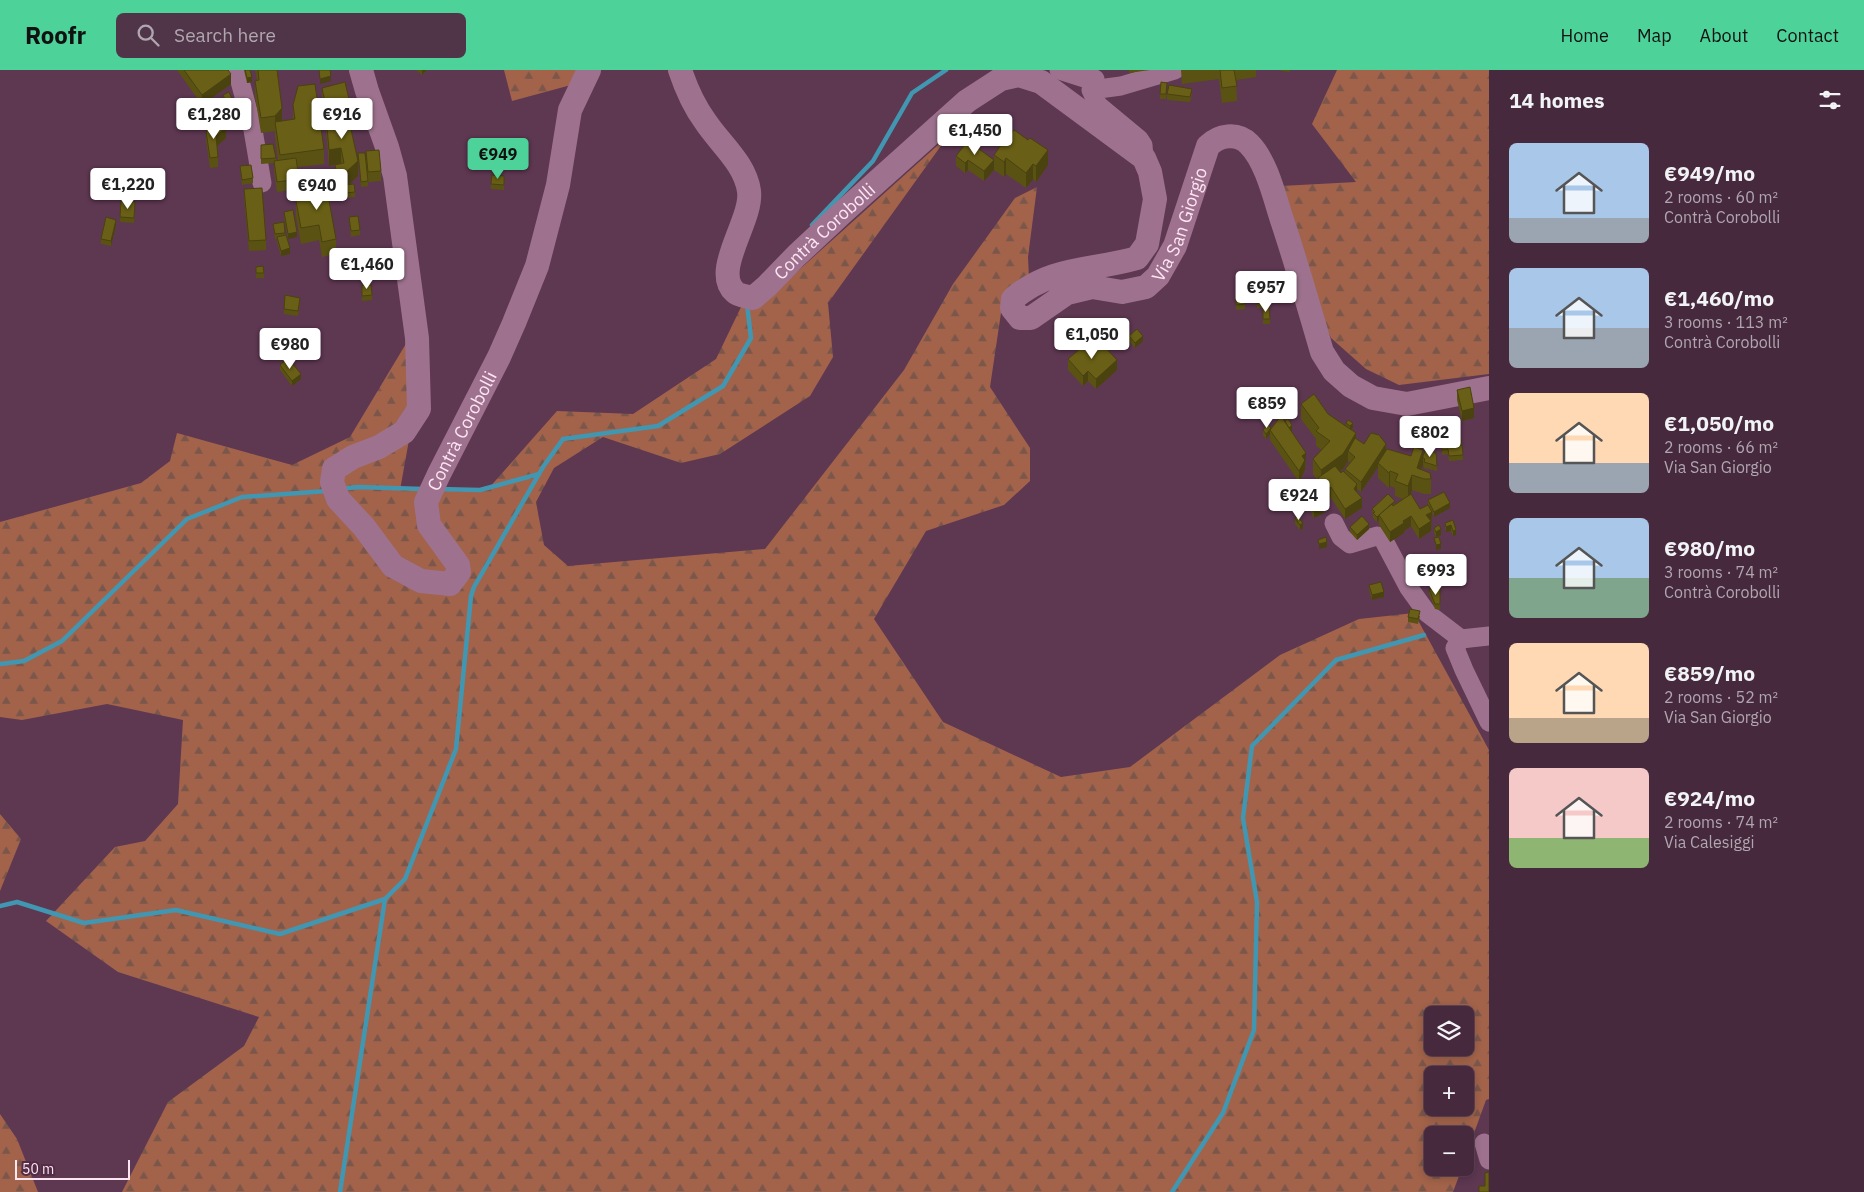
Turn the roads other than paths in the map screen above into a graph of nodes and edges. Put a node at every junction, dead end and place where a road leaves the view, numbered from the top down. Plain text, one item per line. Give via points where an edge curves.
1 (237, 70) edge
2 (361, 70) edge
3 (589, 70) edge
4 (680, 70) edge
5 (1175, 70) edge
6 (1036, 74) edge
7 (1095, 79) dead end
8 (1144, 158) junction
9 (262, 183) dead end
10 (1489, 387) edge
11 (1334, 522) dead end
12 (1489, 636) edge
13 (1461, 639) junction
14 (1489, 722) edge

1 - 9 street via 253,130
2 - 3 street, Contrà Corobolli via 395,176 417,338 419,409 404,432 353,456 334,469 335,490 393,566 421,581 450,584 459,572 458,565 429,525 426,502 499,357 537,266 558,185 570,110
4 - 6 street, Contrà Corobolli via 704,121 743,170 749,193 744,222 727,265 728,283 745,296 768,286 842,213 967,101 1001,79
5 - 8 street via 1121,86 1091,90 1098,105 1143,144
6 - 7 street
6 - 8 street
8 - 10 street, Via San Giorgio via 1155,199 1147,244 1137,258 1065,272 1026,288 1013,299 1012,308 1020,318 1031,318 1067,293 1092,287 1122,292 1146,287 1158,276 1175,246 1208,146 1228,136 1237,137 1249,144 1267,171 1322,352 1334,370 1351,386 1373,398 1407,404
11 - 13 street via 1341,537 1350,544 1382,537 1409,588 1427,613
12 - 13 street
13 - 14 street via 1455,648

